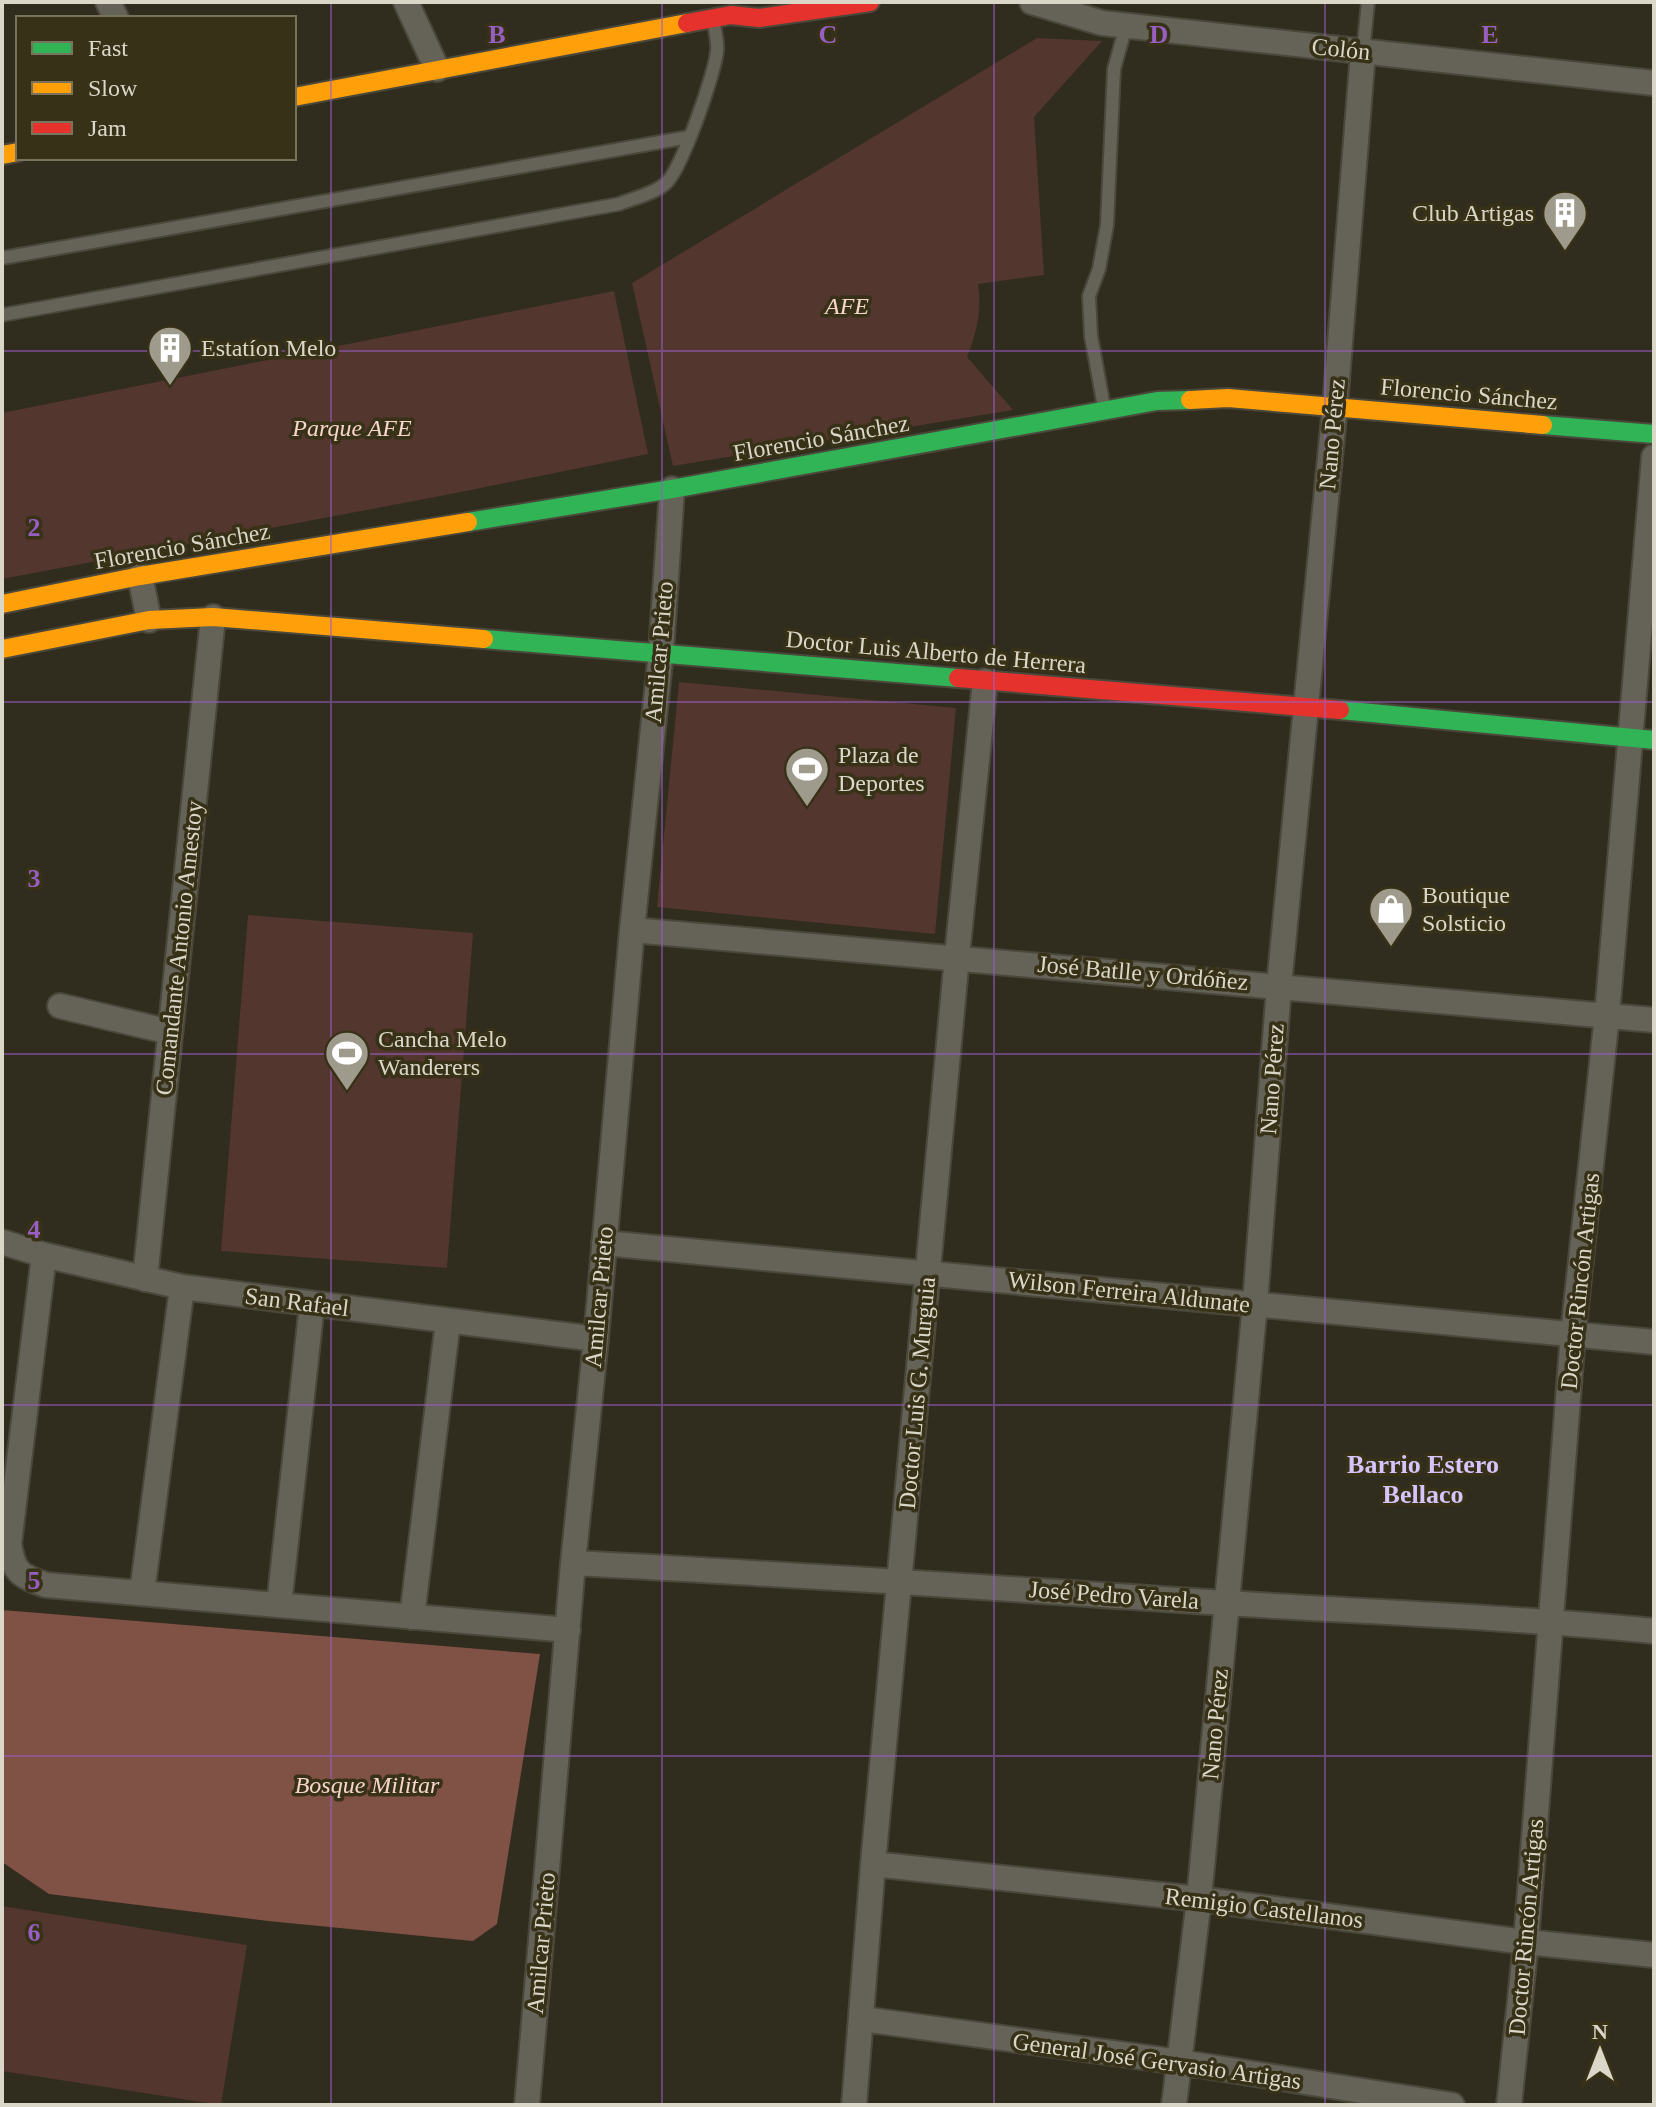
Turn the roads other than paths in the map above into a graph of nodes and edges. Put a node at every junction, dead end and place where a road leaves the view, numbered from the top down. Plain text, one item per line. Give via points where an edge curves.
1 (406, 2) edge
2 (870, 2) edge
3 (1032, 2) edge
4 (1368, 2) edge
5 (729, 10) edge
6 (1126, 26) junction
7 (1363, 52) junction
8 (437, 69) junction
9 (1654, 83) edge
10 (296, 97) edge
11 (689, 137) junction
12 (2, 258) edge
13 (2, 315) edge
14 (1335, 406) junction
15 (1104, 410) junction
16 (1654, 434) edge
17 (1654, 457) edge
18 (672, 489) junction
19 (140, 576) junction
20 (2, 604) edge
21 (213, 617) junction
22 (149, 620) junction
23 (2, 649) edge
24 (661, 652) junction
25 (985, 681) junction
26 (1306, 707) junction
27 (1629, 737) junction
28 (1654, 740) edge
29 (632, 930) junction
30 (957, 956) junction
31 (1279, 986) junction
32 (60, 1006) dead end
33 (1607, 1015) junction
34 (1654, 1020) edge
35 (170, 1032) junction
36 (2, 1242) edge
37 (604, 1243) junction
38 (44, 1255) junction
39 (928, 1272) junction
40 (145, 1279) junction
41 (182, 1287) junction
42 (312, 1304) junction
43 (1255, 1304) junction
44 (448, 1321) junction
45 (1573, 1334) junction
46 (596, 1339) junction
47 (1654, 1342) edge
48 (573, 1563) junction
49 (901, 1580) junction
50 (142, 1593) junction
51 (1225, 1603) junction
52 (279, 1605) junction
53 (412, 1617) junction
54 (1550, 1621) junction
55 (568, 1630) junction
56 (1654, 1631) edge
57 (873, 1864) junction
58 (1199, 1899) junction
59 (1526, 1942) junction
60 (1654, 1955) edge
61 (862, 2019) junction
62 (1179, 2062) junction
63 (527, 2105) edge
64 (854, 2105) edge
65 (1174, 2105) edge
66 (1452, 2105) edge
67 (1509, 2105) edge

1 - 8 street
2 - 5 street via 759,18
3 - 6 street, Colón
4 - 7 lane
5 - 8 street
5 - 11 lane
6 - 7 street, Colón
6 - 15 lane via 1114,69 1107,225 1089,296
7 - 9 street, Colón
7 - 14 street, Nano Pérez
8 - 10 street
11 - 12 lane
11 - 13 lane via 667,183 619,204
14 - 15 street, Florencio Sánchez via 1228,398
14 - 16 street, Florencio Sánchez
14 - 26 street, Nano Pérez
15 - 18 street, Florencio Sánchez
17 - 27 street, Doctor Rincón Artigas
18 - 19 street, Florencio Sánchez
18 - 24 street, Amilcar Prieto
19 - 20 street, Florencio Sánchez
19 - 22 street
21 - 22 street
21 - 24 street, Doctor Luis Alberto de Herrera
21 - 35 street, Comandante Antonio Amestoy
22 - 23 street
24 - 25 street, Doctor Luis Alberto de Herrera
24 - 29 street, Amilcar Prieto
25 - 26 street, Doctor Luis Alberto de Herrera
25 - 30 street, Doctor Luis G. Murguia
26 - 27 street, Doctor Luis Alberto de Herrera
26 - 31 street, Nano Pérez
27 - 28 street, Doctor Luis Alberto de Herrera
27 - 33 street, Doctor Rincón Artigas
29 - 30 street, José Batlle y Ordóñez
29 - 37 street, Amilcar Prieto
30 - 31 street, José Batlle y Ordóñez
30 - 39 street, Doctor Luis G. Murguia
31 - 33 street, José Batlle y Ordóñez
31 - 43 street, Nano Pérez
32 - 35 street
33 - 34 street, José Batlle y Ordóñez
33 - 45 street, Doctor Rincón Artigas
35 - 40 street, Comandante Antonio Amestoy
36 - 38 street, San Rafael
37 - 39 street, Wilson Ferreira Aldunate
37 - 46 street, Amilcar Prieto
38 - 40 street, San Rafael
38 - 50 street via 9,1544 13,1567 46,1585
39 - 43 street, Wilson Ferreira Aldunate
39 - 49 street, Doctor Luis G. Murguia
40 - 41 street, San Rafael
41 - 42 street, San Rafael
41 - 50 street
42 - 44 street, San Rafael
42 - 52 street
43 - 45 street, Wilson Ferreira Aldunate
43 - 51 street, Nano Pérez
44 - 46 street, San Rafael
44 - 53 street
45 - 47 street, Wilson Ferreira Aldunate
45 - 54 street, Doctor Rincón Artigas
46 - 48 street, Amilcar Prieto
48 - 49 street, José Pedro Varela
48 - 55 street, Amilcar Prieto
49 - 51 street, José Pedro Varela
49 - 57 street, Doctor Luis G. Murguia
50 - 52 street
51 - 54 street, José Pedro Varela
51 - 58 street, Nano Pérez
52 - 53 street
53 - 55 street
54 - 56 street, José Pedro Varela
54 - 59 street, Doctor Rincón Artigas
55 - 63 street, Amilcar Prieto
57 - 58 street, Remigio Castellanos
57 - 61 street, Doctor Luis G. Murguia
58 - 59 street, Remigio Castellanos
58 - 62 street, Nano Pérez
59 - 60 street, Remigio Castellanos
59 - 67 street, Doctor Rincón Artigas
61 - 62 street, General José Gervasio Artigas
61 - 64 street, Doctor Luis G. Murguia
62 - 65 street, Nano Pérez
62 - 66 street, General José Gervasio Artigas

